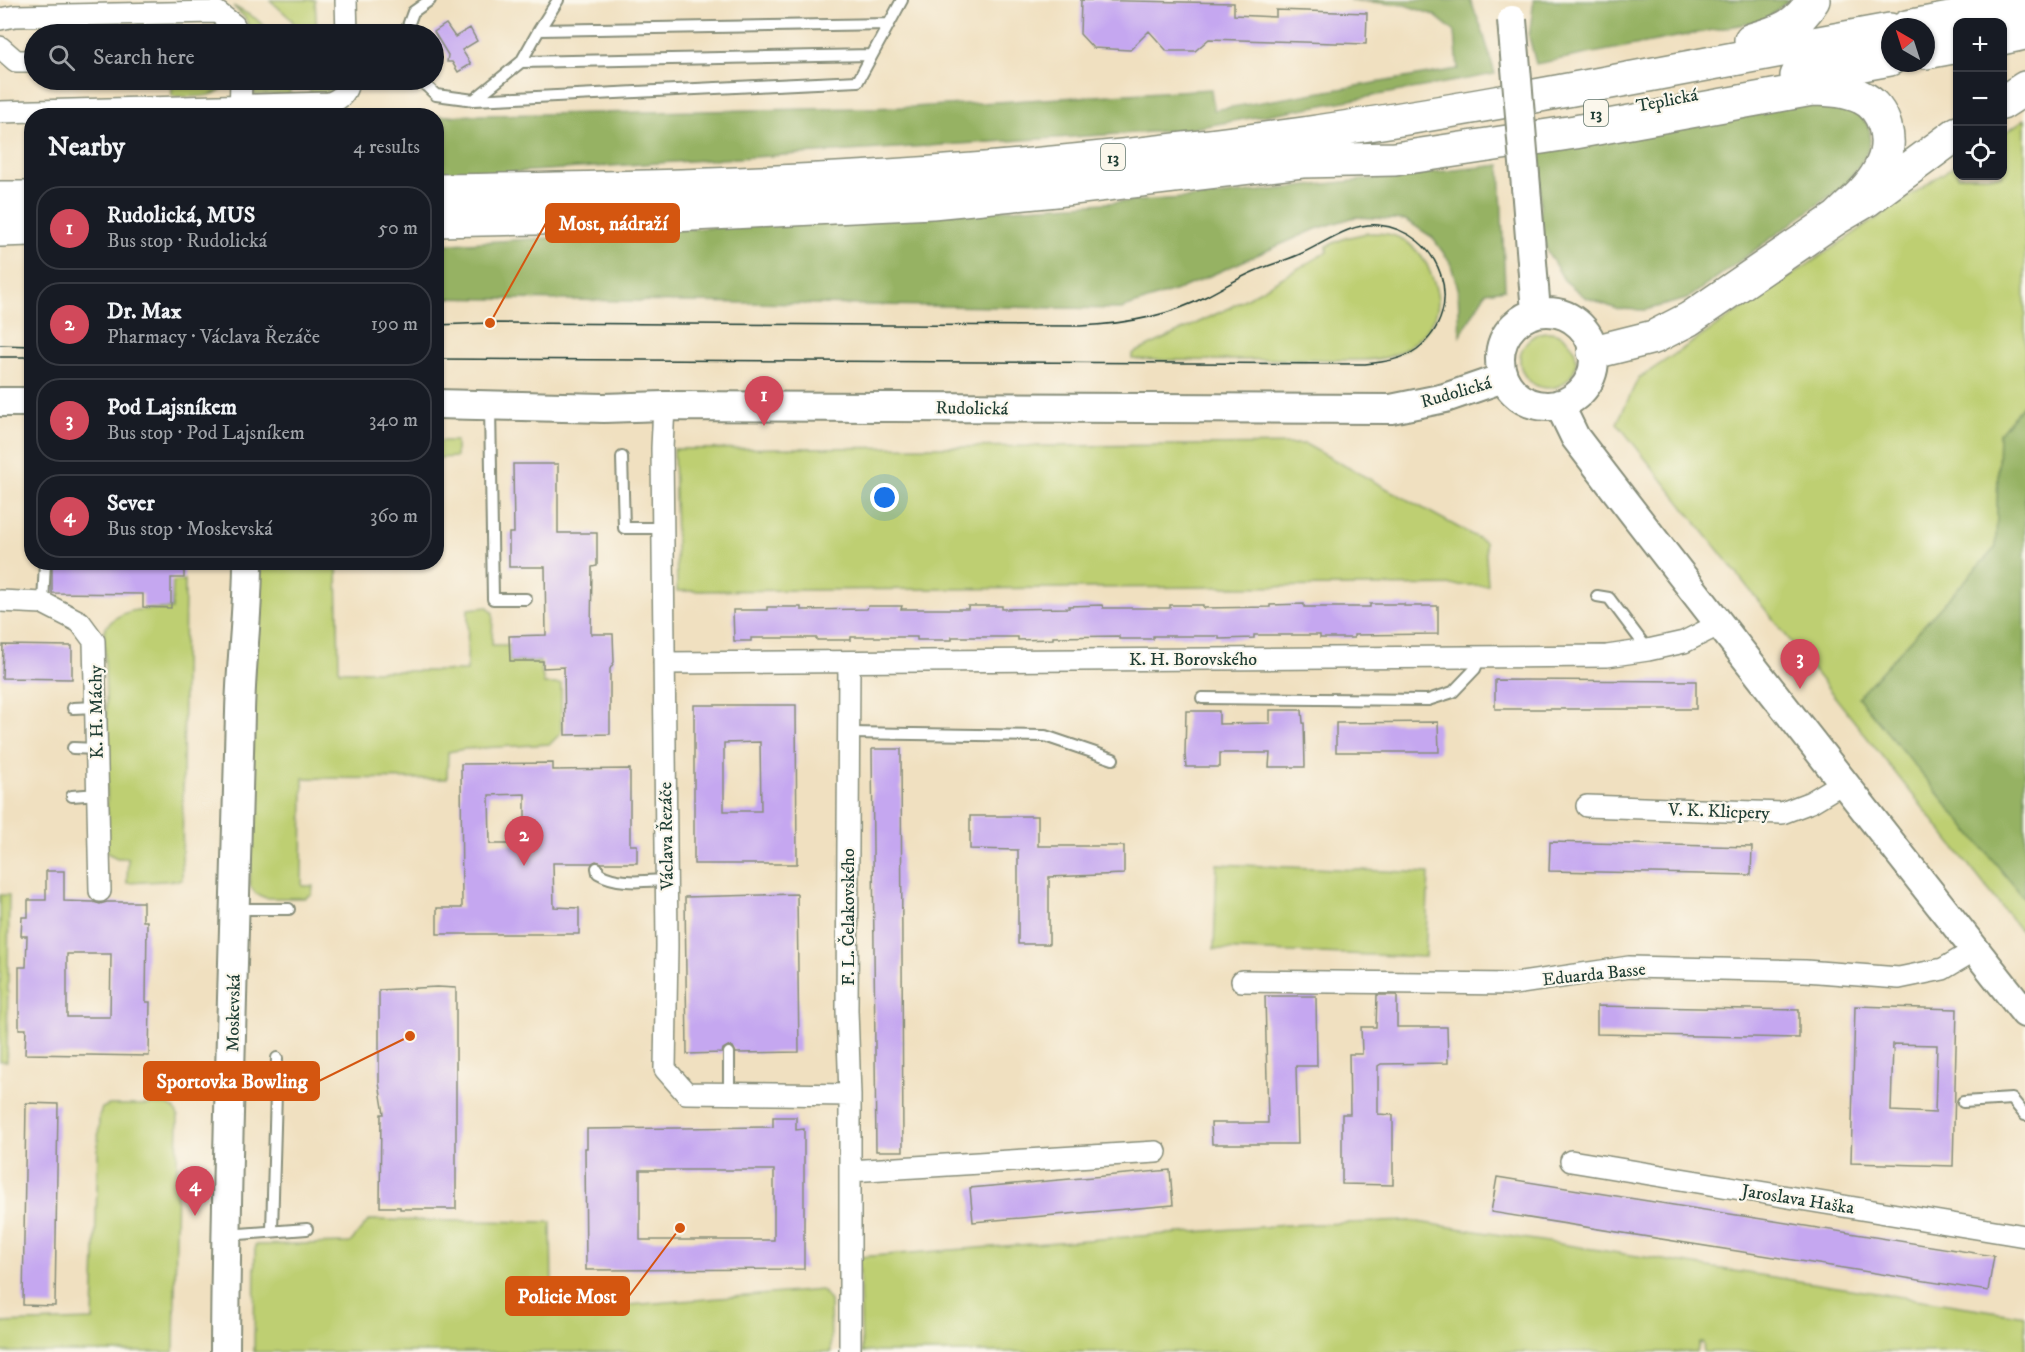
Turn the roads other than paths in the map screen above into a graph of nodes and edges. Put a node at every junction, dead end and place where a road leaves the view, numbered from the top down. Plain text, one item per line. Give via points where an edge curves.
1 (346, 0) edge
2 (430, 0) edge
3 (558, 0) edge
4 (902, 0) edge
5 (1812, 0) edge
6 (2025, 5) edge
7 (1512, 10) edge
8 (0, 19) edge
9 (1935, 22) edge
10 (233, 24) edge
11 (347, 24) edge
12 (409, 24) edge
13 (889, 24) junction
14 (539, 30) junction
15 (1881, 32) edge
16 (2025, 33) edge
17 (2007, 37) edge
18 (0, 47) edge
19 (1953, 47) edge
20 (1935, 50) edge
21 (872, 55) junction
22 (24, 61) edge
23 (1881, 61) edge
24 (521, 62) junction
25 (2025, 88) edge
26 (241, 90) edge
27 (346, 90) edge
28 (431, 90) edge
29 (474, 100) junction
30 (2007, 100) edge
31 (123, 108) edge
32 (206, 108) edge
33 (240, 108) edge
34 (273, 108) edge
35 (24, 111) edge
36 (0, 112) edge
37 (1953, 137) edge
38 (1303, 148) junction
39 (444, 191) edge
40 (0, 198) edge
41 (24, 198) edge
42 (1838, 217) junction
43 (444, 220) edge
44 (24, 229) edge
45 (0, 230) edge
46 (1536, 312) junction
47 (1594, 352) junction
48 (1503, 378) junction
49 (0, 402) edge
50 (24, 402) edge
51 (444, 404) edge
52 (1559, 404) junction
53 (490, 405) junction
54 (664, 406) junction
55 (622, 457) dead end
56 (663, 528) junction
57 (45, 570) edge
58 (230, 570) edge
59 (248, 570) edge
60 (1597, 596) dead end
61 (526, 599) dead end
62 (0, 601) edge
63 (43, 603) junction
64 (1718, 625) junction
65 (1648, 650) junction
66 (1480, 657) junction
67 (849, 662) junction
68 (664, 663) junction
69 (1202, 698) dead end
70 (96, 707) junction
71 (73, 708) dead end
72 (240, 710) junction
73 (849, 733) junction
74 (73, 748) dead end
75 (96, 748) junction
76 (1113, 759) dead end
77 (1844, 782) junction
78 (98, 794) junction
79 (72, 796) dead end
80 (1587, 806) dead end
81 (597, 868) dead end
82 (666, 880) junction
83 (100, 891) dead end
84 (234, 909) junction
85 (290, 909) dead end
86 (1975, 950) junction
87 (1242, 981) dead end
88 (2025, 1013) edge
89 (729, 1053) dead end
90 (277, 1058) dead end
91 (729, 1093) junction
92 (850, 1095) junction
93 (1963, 1102) dead end
94 (2025, 1115) edge
95 (1156, 1152) dead end
96 (1571, 1161) dead end
97 (850, 1171) junction
98 (307, 1228) dead end
99 (272, 1230) junction
100 (226, 1235) junction
101 (2025, 1236) edge
102 (225, 1352) edge
103 (850, 1352) edge

1 - 11 street
2 - 12 lane via 414,12
3 - 14 lane
4 - 13 lane
5 - 38 highway via 1797,21 1752,40 1409,104
6 - 9 highway
7 - 46 street, bridge
8 - 10 street via 217,12
13 - 14 lane
13 - 21 lane
14 - 24 lane
15 - 38 highway, 13 via 1411,117
16 - 17 highway
18 - 22 street via 16,61
19 - 20 highway
21 - 24 lane
21 - 29 lane via 858,81
23 - 38 highway, Teplická / 13 via 1597,113
24 - 29 lane
25 - 30 highway
26 - 33 street
27 - 34 street via 329,103
28 - 29 lane via 436,95
31 - 32 street
35 - 36 street
37 - 42 highway
38 - 39 highway, 13 via 820,180
38 - 42 highway via 1368,160 1427,156 1812,89 1835,89 1864,98 1877,110 1887,134 1883,164
38 - 43 highway, 13 via 1067,189 932,202 673,215
40 - 41 highway
42 - 47 highway via 1679,325 1654,337
44 - 45 highway
46 - 47 street via 1567,315 1580,324
46 - 48 street via 1512,326 1504,338 1499,364
47 - 52 street via 1592,372 1582,390
48 - 52 street via 1520,398 1533,404
48 - 54 street, Rudolická via 1445,398 1390,409
49 - 50 street
51 - 53 street, Rudolická
52 - 64 street via 1575,437
53 - 54 street, Rudolická
53 - 61 lane via 493,599
54 - 56 street, Václava Řezáče
55 - 56 lane via 624,528
56 - 68 street, Václava Řezáče
57 - 63 lane
58 - 72 street, Moskevská
59 - 72 street, Moskevská
60 - 65 lane via 1609,598
62 - 63 street, K. H. Máchy
63 - 70 street, K. H. Máchy via 80,622 94,641
64 - 65 street, K. H. Borovského via 1684,642
64 - 77 street
65 - 66 street, K. H. Borovského via 1607,656
66 - 67 street, K. H. Borovského
66 - 69 lane via 1475,669 1453,692 1428,700
67 - 68 street, K. H. Borovského
67 - 73 street, F. L. Čelakovského
68 - 82 street, Václava Řezáče
70 - 71 lane
70 - 75 street, K. H. Máchy
72 - 84 street, Moskevská
73 - 76 lane via 1045,736
73 - 92 street, F. L. Čelakovského
74 - 75 lane
75 - 78 street, K. H. Máchy
77 - 80 street, V. K. Klicpery via 1811,802 1782,813
77 - 86 street
78 - 79 lane
78 - 83 street, K. H. Máchy
81 - 82 lane via 598,873 616,880
82 - 91 street, Václava Řezáče via 665,1069 686,1094
84 - 85 lane
84 - 100 street, Moskevská
86 - 87 street, Eduarda Basse via 1942,969 1899,978 1805,971 1629,967 1514,984
86 - 88 street
89 - 91 lane
90 - 99 lane
91 - 92 street, Václava Řezáče
92 - 97 street, F. L. Čelakovského
93 - 94 lane via 2012,1099
95 - 97 street
96 - 101 street, Jaroslava Haška
97 - 103 street, F. L. Čelakovského
98 - 99 lane
99 - 100 lane
100 - 102 street, Moskevská

